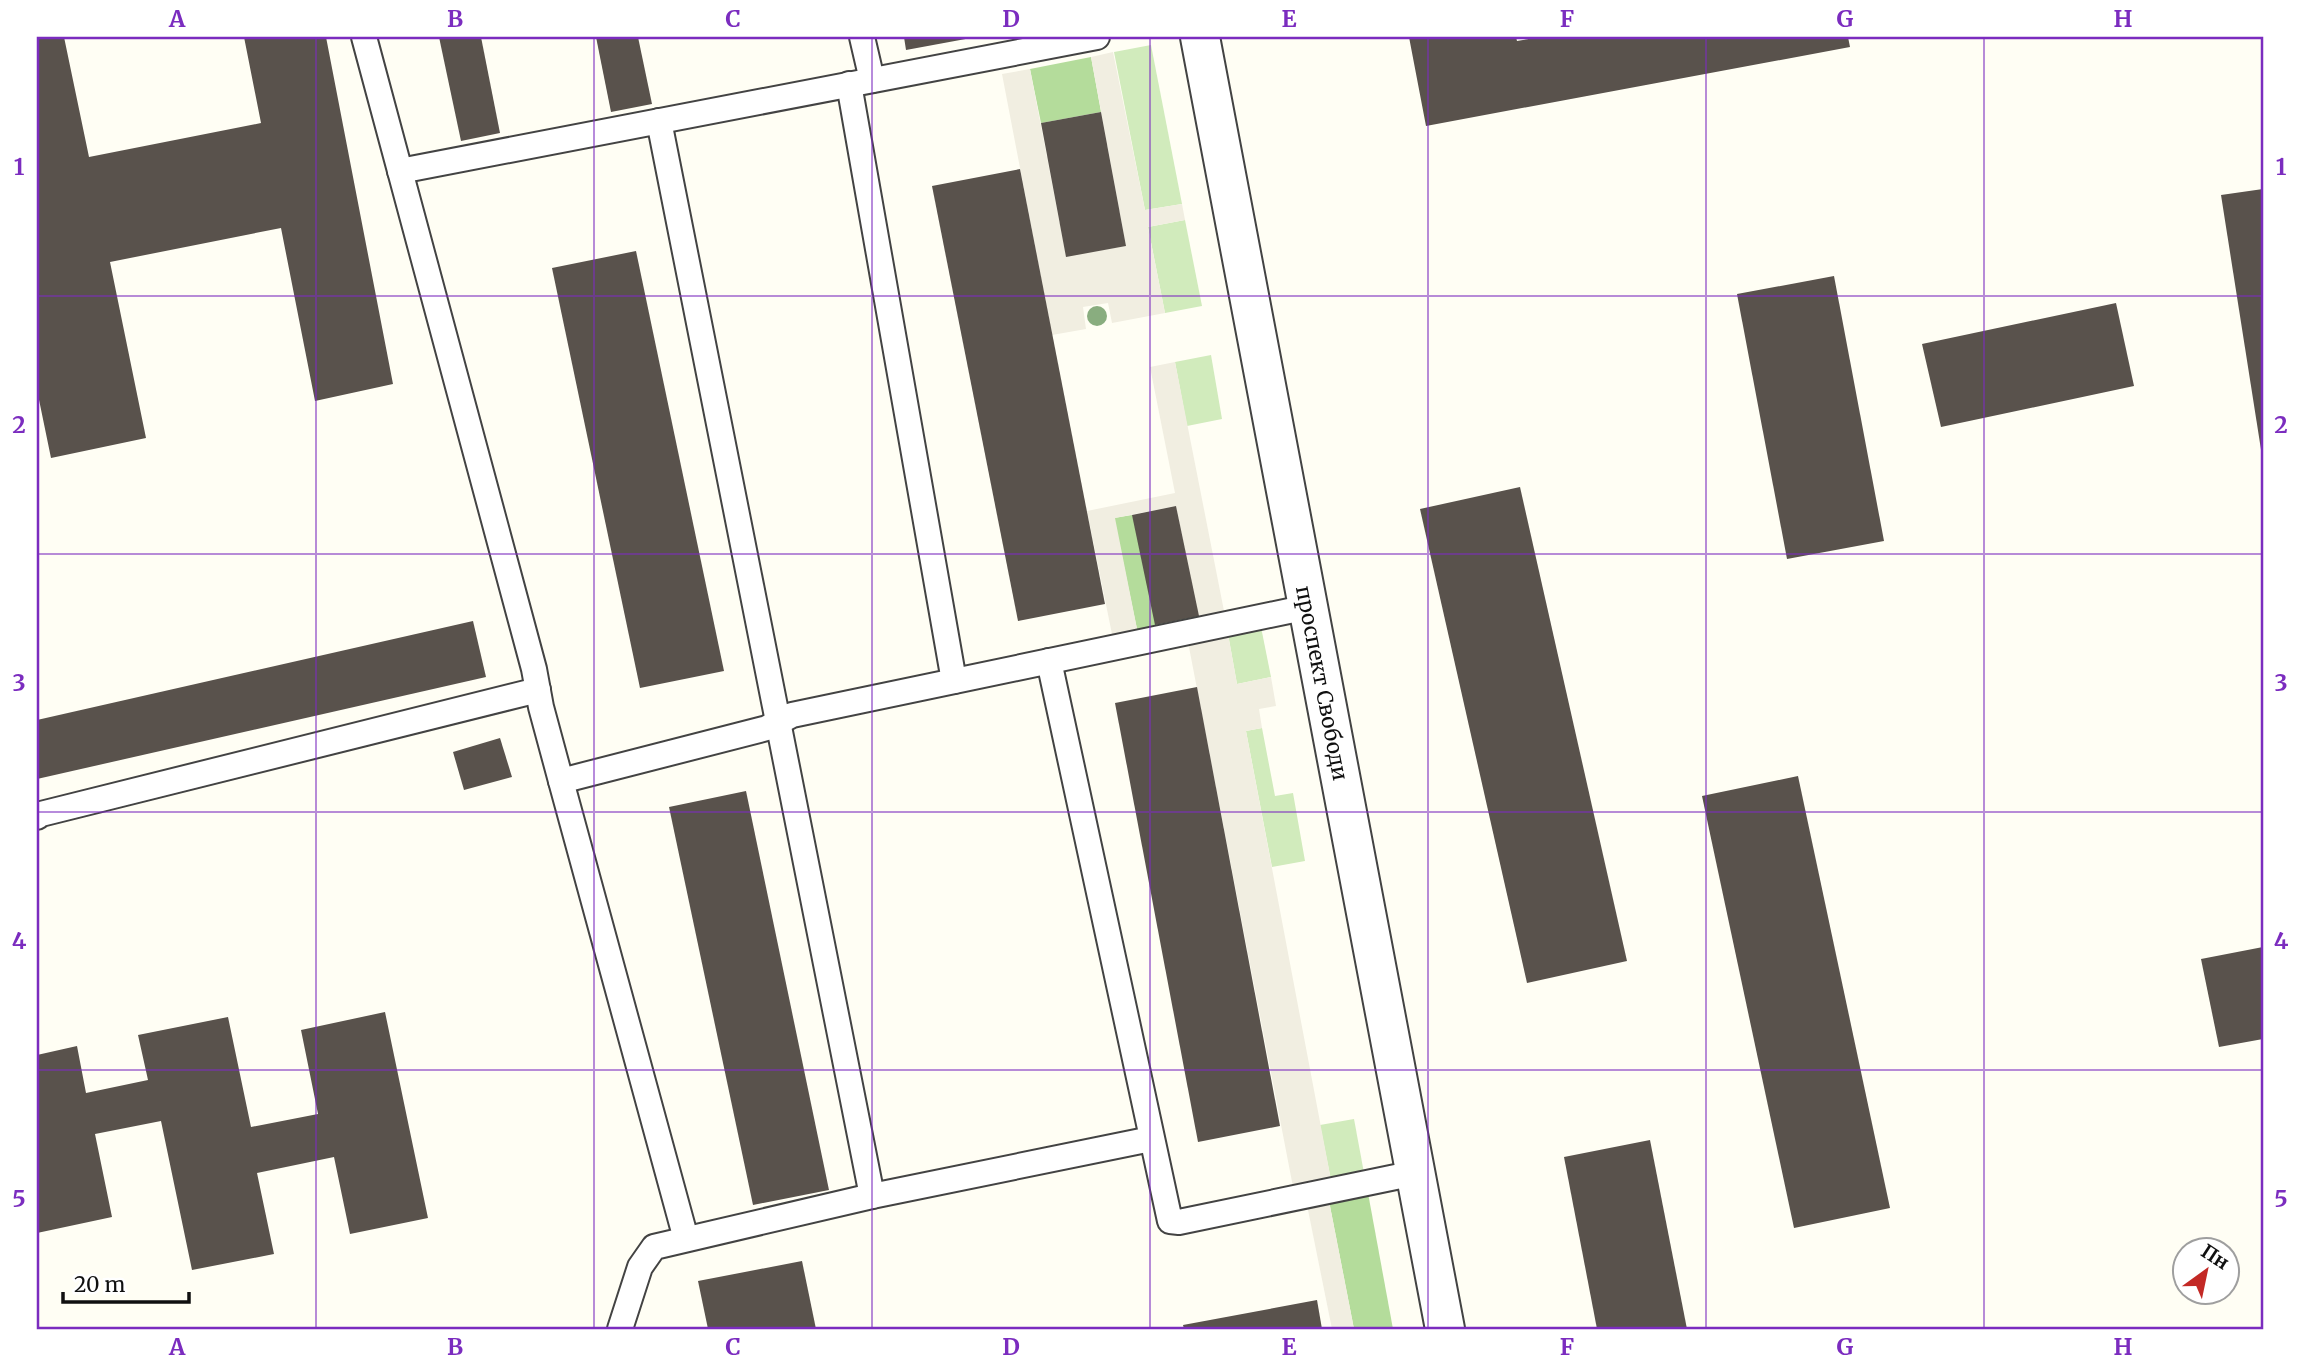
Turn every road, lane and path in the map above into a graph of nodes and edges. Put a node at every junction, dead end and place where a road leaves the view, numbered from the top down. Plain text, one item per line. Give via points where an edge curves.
1 (364, 37) edge
2 (862, 37) edge
3 (1097, 37) edge
4 (1200, 37) edge
5 (860, 82) junction
6 (659, 121) junction
7 (400, 170) junction
8 (1308, 607) junction
9 (1048, 661) junction
10 (954, 681) junction
11 (538, 690) junction
12 (778, 721) junction
13 (561, 781) junction
14 (37, 817) edge
15 (1152, 1139) junction
16 (1415, 1172) junction
17 (872, 1196) junction
18 (686, 1239) junction
19 (620, 1329) edge
20 (1445, 1329) edge

1 - 7 lane
2 - 5 lane
3 - 5 lane
4 - 8 street, проспект Свободи
5 - 6 lane
5 - 10 lane
6 - 7 lane
6 - 12 lane
7 - 11 lane
8 - 9 lane
8 - 16 street, проспект Свободи
9 - 10 lane
9 - 15 lane
10 - 12 lane
11 - 13 lane
11 - 14 lane
12 - 13 lane via 767,728
12 - 17 lane
13 - 18 lane
15 - 16 lane via 1168,1216 1174,1223
15 - 17 lane
16 - 20 street, проспект Свободи
17 - 18 lane
18 - 19 lane via 654,1247 640,1268

